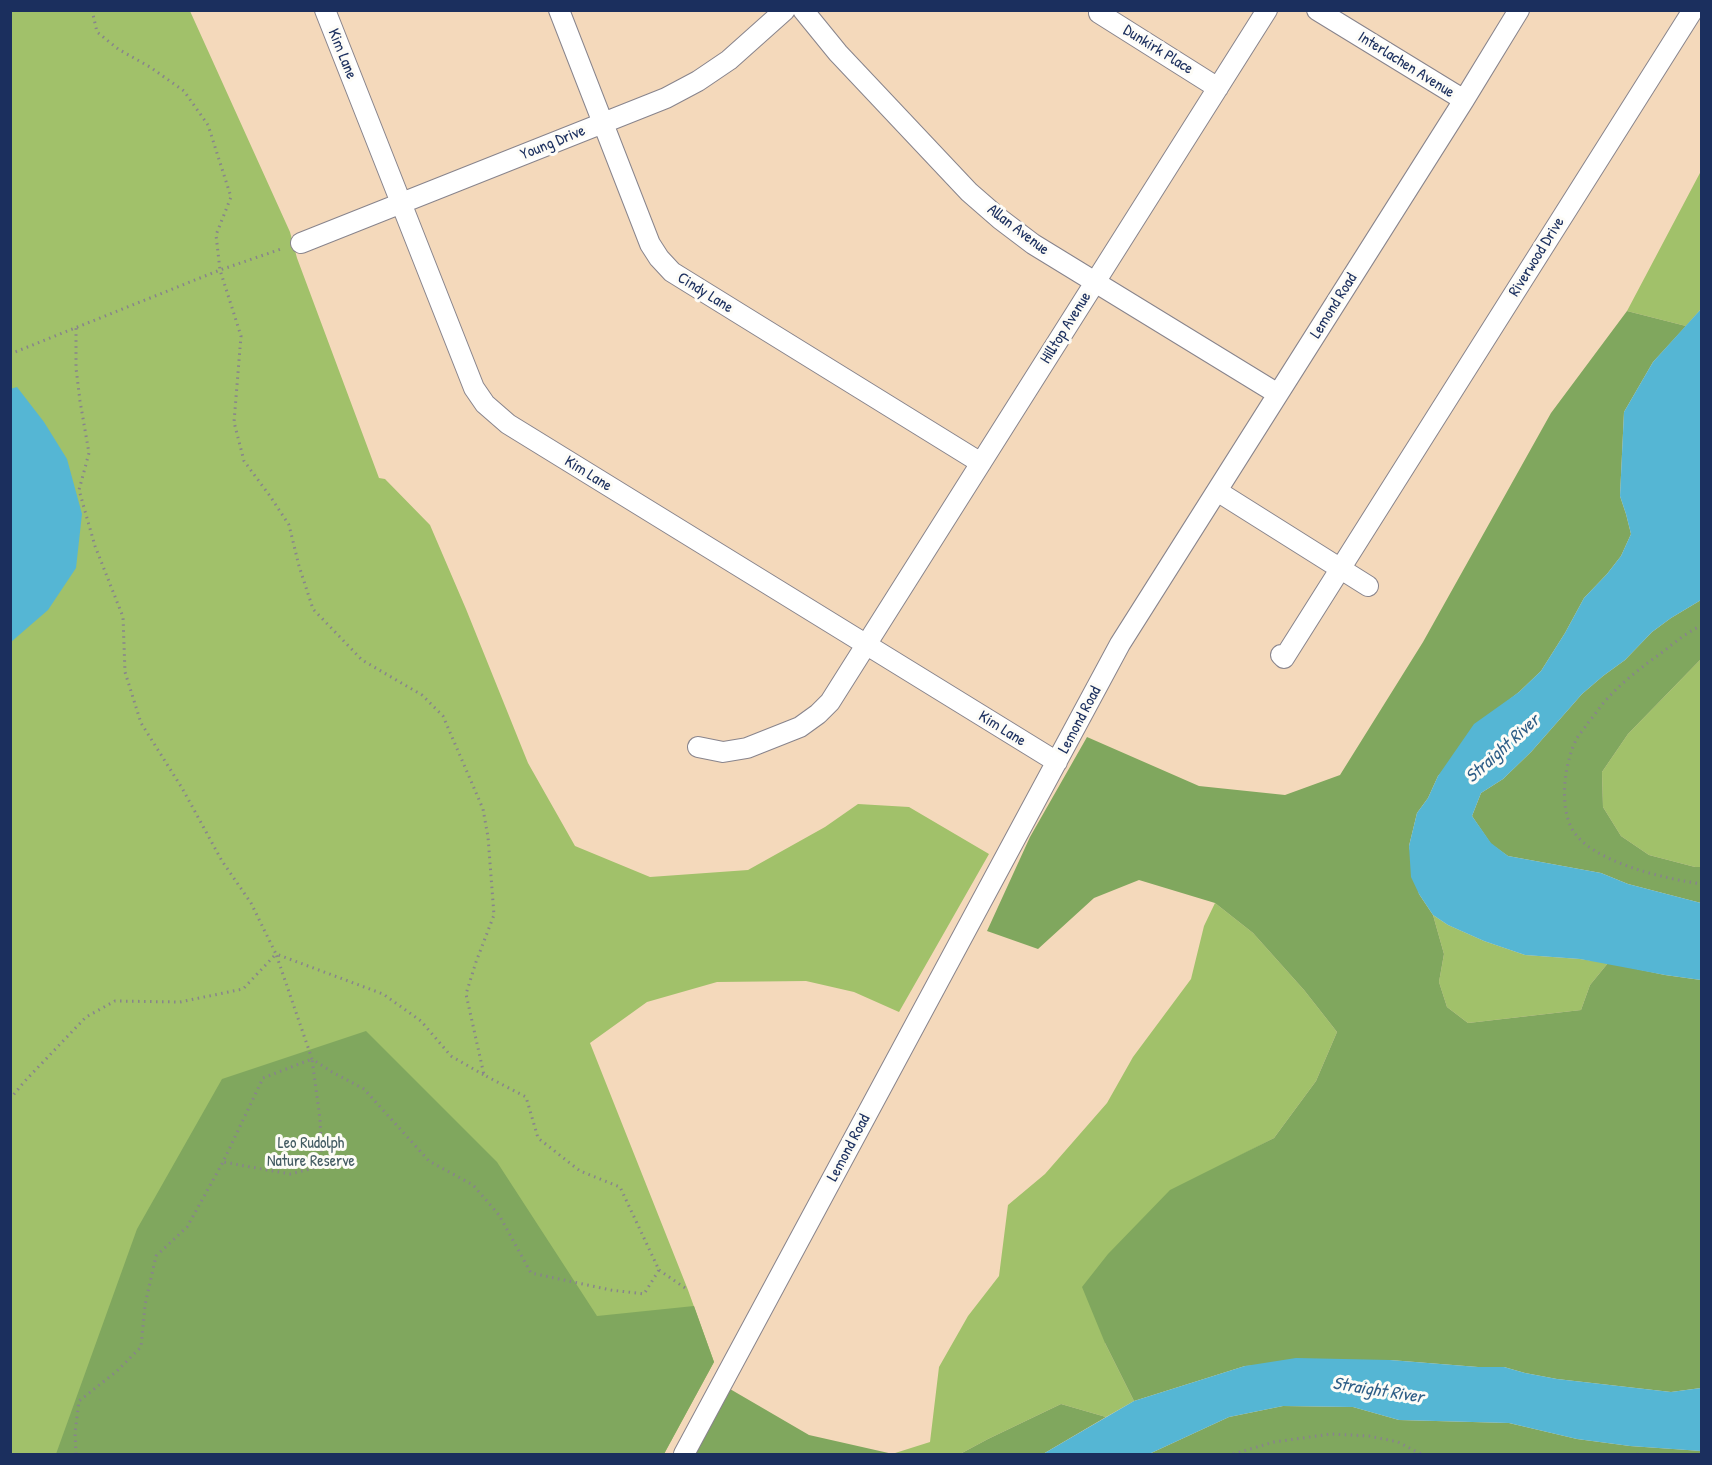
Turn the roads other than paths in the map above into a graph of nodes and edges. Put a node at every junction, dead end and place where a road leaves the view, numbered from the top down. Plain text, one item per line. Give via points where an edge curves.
1 (325, 10) edge
2 (559, 10) edge
3 (785, 10) edge
4 (803, 10) edge
5 (1267, 10) edge
6 (1317, 10) edge
7 (1519, 10) edge
8 (1692, 10) edge
9 (1099, 13) dead end
10 (1218, 88) junction
11 (1464, 100) junction
12 (603, 123) junction
13 (401, 203) junction
14 (294, 245) road end
15 (1095, 282) junction
16 (1278, 394) junction
17 (981, 463) junction
18 (1217, 491) junction
19 (1340, 569) junction
20 (1368, 586) dead end
21 (866, 645) junction
22 (1281, 655) dead end
23 (698, 747) dead end
24 (1057, 762) junction
25 (684, 1455) edge

1 - 13 street, Kim Lane
2 - 12 street, Cindy Lane
3 - 12 street, Young Drive via 753,41 698,81
4 - 15 street, Allan Avenue via 838,53 969,192 1033,244
5 - 10 street, Hilltop Avenue
6 - 11 street, Interlachen Avenue
7 - 11 street, Lemond Road
8 - 19 street, Riverwood Drive
9 - 10 street, Dunkirk Place
10 - 15 street, Hilltop Avenue
11 - 16 street, Lemond Road
12 - 13 street, Young Drive
12 - 17 street, Cindy Lane via 650,244 672,272
13 - 14 street, Young Drive
13 - 21 street, Kim Lane via 474,388 498,417
15 - 16 street, Allan Avenue
15 - 17 street, Hilltop Avenue
16 - 18 street, Lemond Road
17 - 21 street, Hilltop Avenue
18 - 19 street
18 - 24 street, Lemond Road via 1120,644
19 - 20 street
19 - 22 street, Riverwood Drive via 1284,658
21 - 23 street, Hilltop Avenue via 830,702 800,727 747,748 723,752
21 - 24 street, Kim Lane
24 - 25 street, Lemond Road

